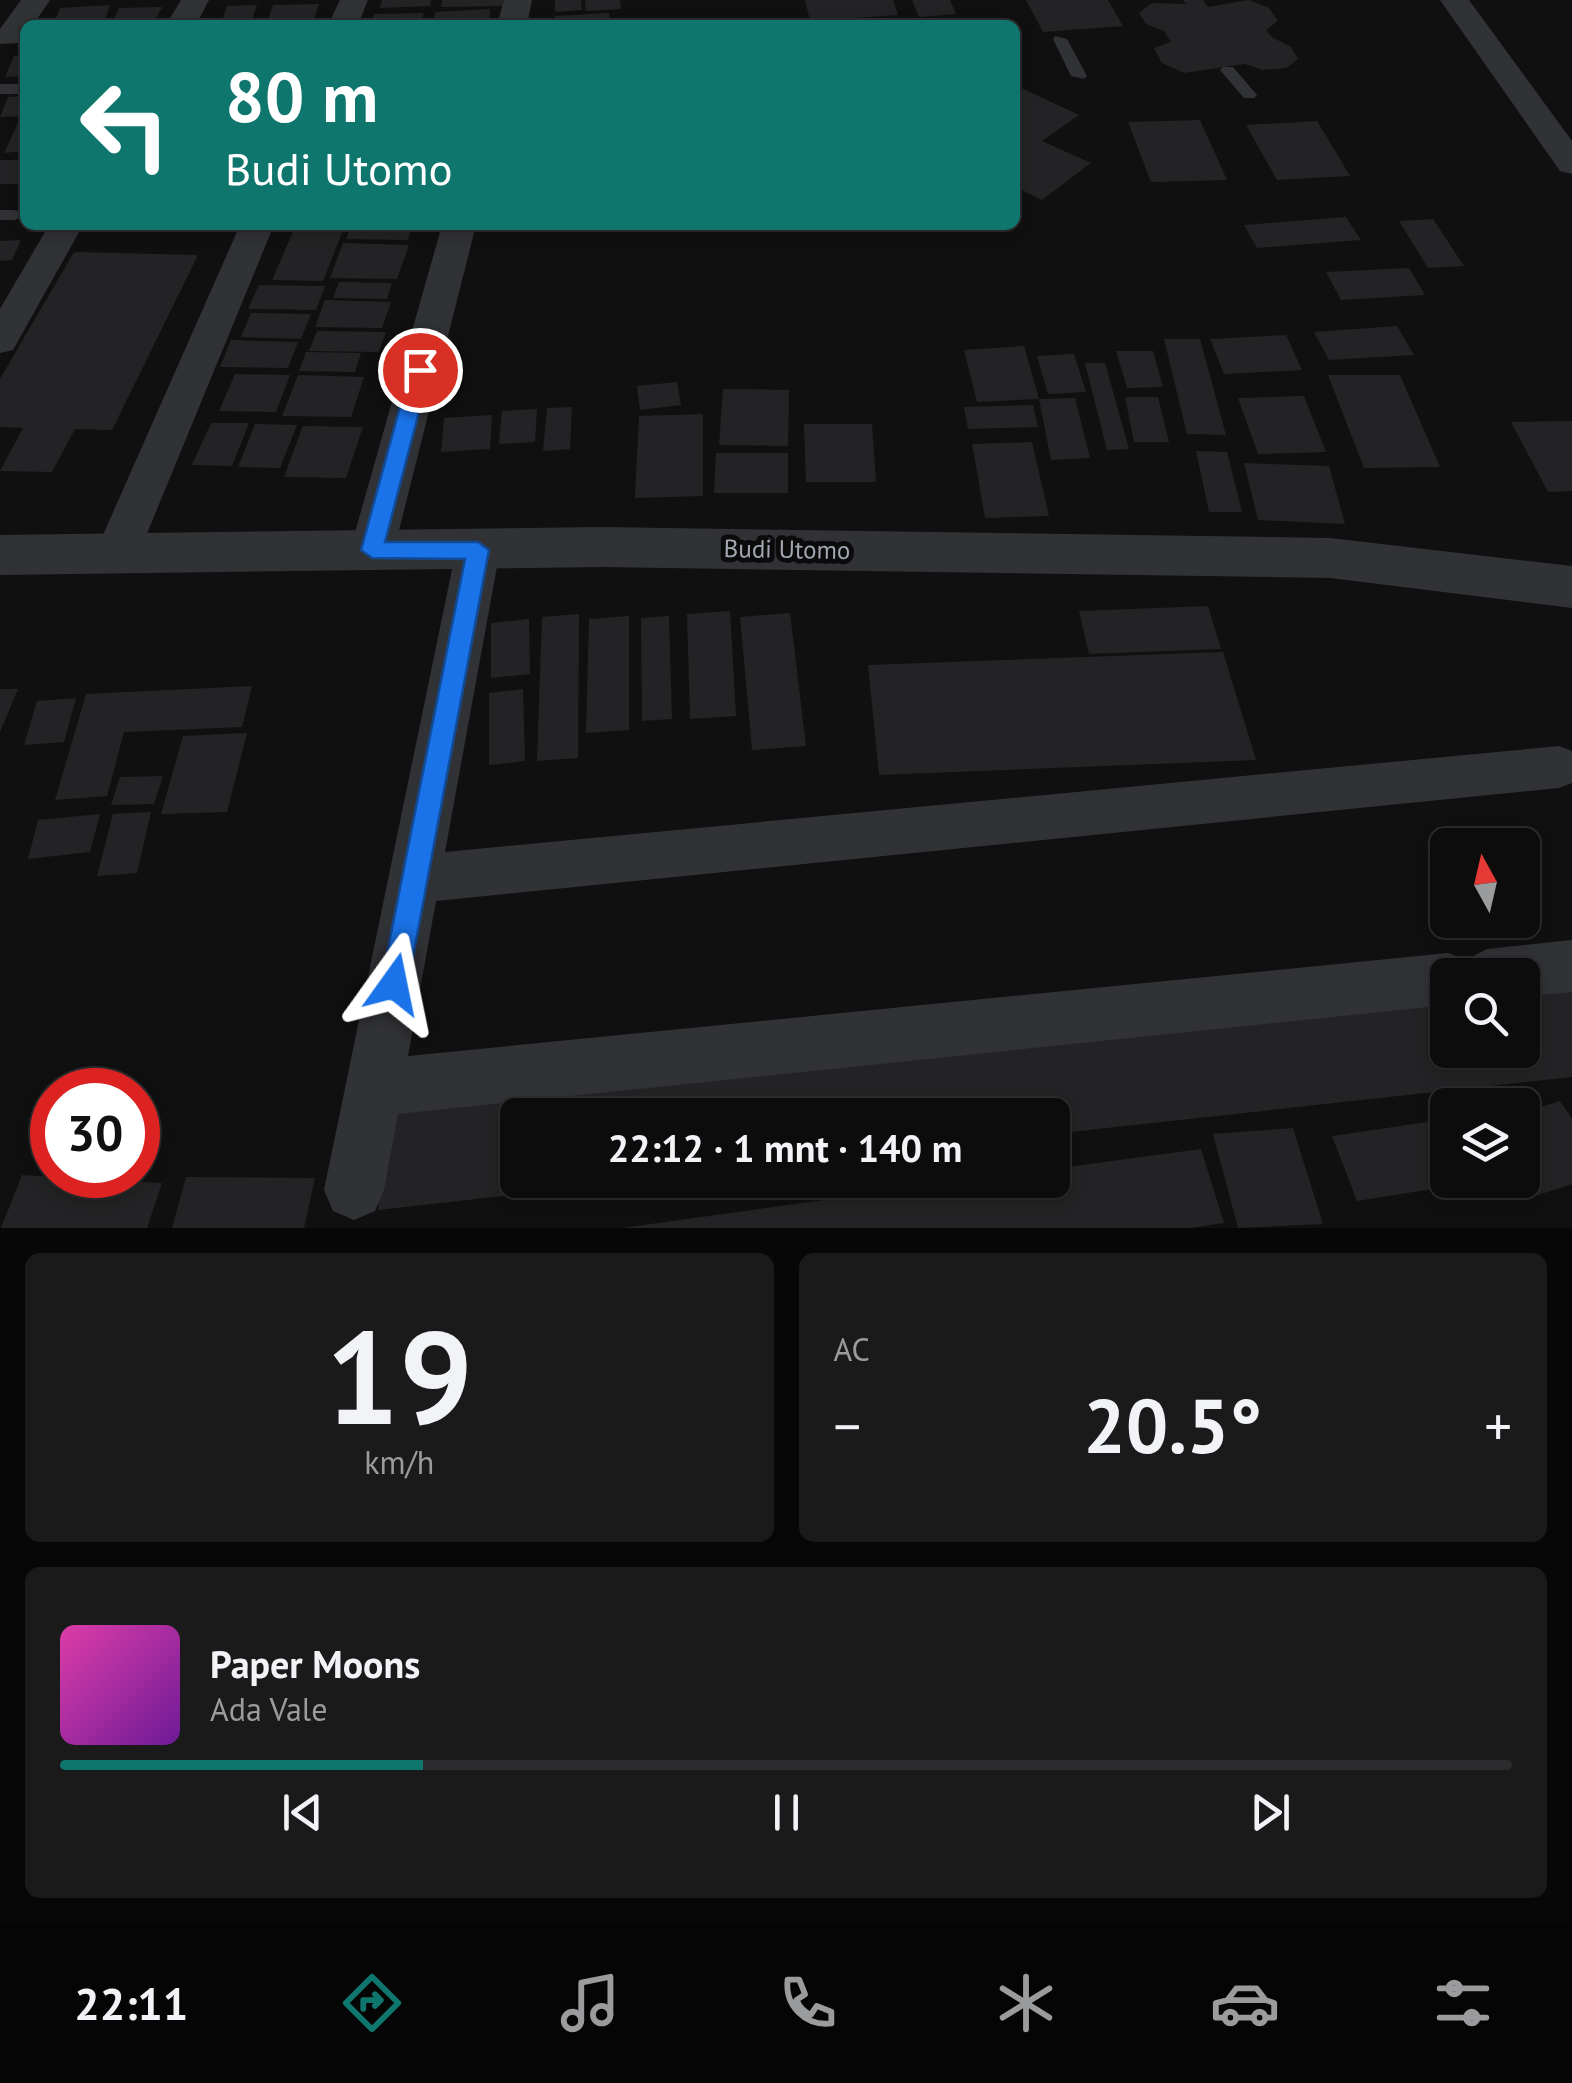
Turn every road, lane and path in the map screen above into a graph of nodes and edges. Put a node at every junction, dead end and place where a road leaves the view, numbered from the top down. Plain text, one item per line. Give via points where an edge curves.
1 (1454, 0) edge
2 (1060, 39) dead end
3 (1228, 70) dead end
4 (1078, 76) dead end
5 (1249, 95) dead end
6 (1572, 164) edge
7 (63, 230) edge
8 (256, 230) edge
9 (457, 230) edge
10 (0, 341) edge
11 (372, 550) junction
12 (478, 550) junction
13 (117, 553) junction
14 (0, 555) edge
15 (1572, 586) edge
16 (1558, 767) dead end
17 (416, 879) junction
18 (1572, 966) edge
19 (1540, 969) edge
20 (1430, 981) edge
21 (373, 1088) junction
22 (354, 1190) dead end

1 - 6 street
2 - 4 lane
3 - 5 lane
7 - 10 street
8 - 13 street
9 - 11 street
11 - 12 street, Budi Utomo
11 - 13 street, Budi Utomo
12 - 15 street, Budi Utomo via 1330,558
12 - 17 street
13 - 14 street, Budi Utomo
16 - 17 street
17 - 21 street
18 - 19 street
20 - 21 street
21 - 22 street

